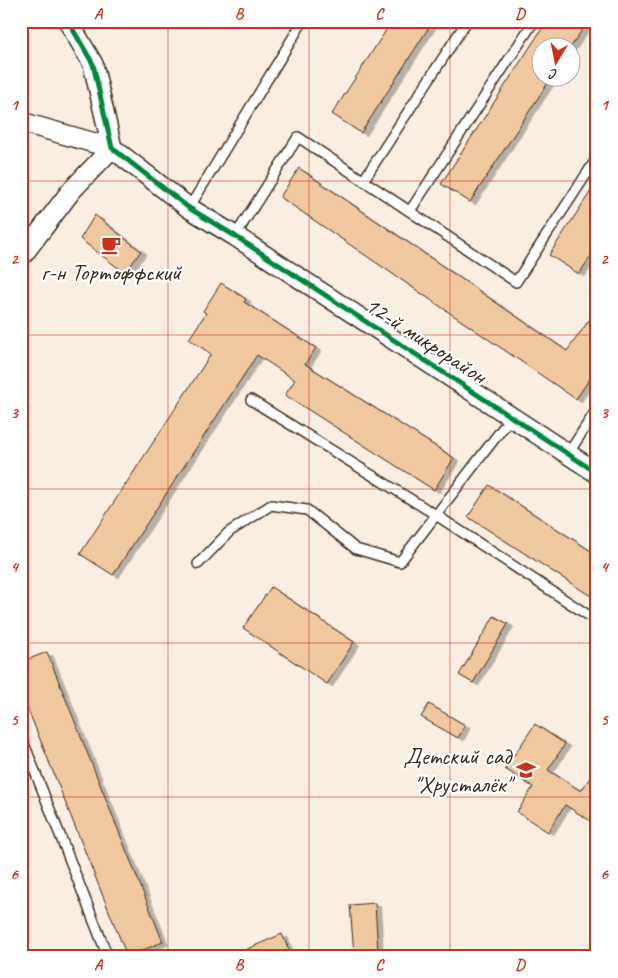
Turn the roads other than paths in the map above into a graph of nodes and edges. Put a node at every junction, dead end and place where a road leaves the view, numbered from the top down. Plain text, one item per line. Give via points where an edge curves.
1 (68, 21) edge
2 (302, 21) edge
3 (467, 21) edge
4 (534, 21) edge
5 (21, 122) edge
6 (112, 148) junction
7 (597, 158) edge
8 (364, 181) junction
9 (189, 208) junction
10 (410, 211) junction
11 (235, 236) junction
12 (21, 257) edge
13 (251, 400) dead end
14 (597, 409) edge
15 (512, 416) junction
16 (568, 454) junction
17 (597, 473) edge
18 (436, 515) junction
19 (198, 564) dead end
20 (597, 621) edge
21 (21, 736) edge
22 (108, 957) edge

1 - 6 street via 93,64
2 - 9 lane
3 - 8 lane
4 - 10 lane
5 - 6 street
6 - 9 street, 12-й микрорайон
6 - 12 street via 71,191
7 - 10 lane via 516,282
8 - 10 lane
8 - 11 lane via 298,138
9 - 11 street, 12-й микрорайон
11 - 15 street, 12-й микрорайон
13 - 18 lane
14 - 16 lane
15 - 16 street, 12-й микрорайон
15 - 18 lane
16 - 17 street, 12-й микрорайон
18 - 19 lane via 400,562 356,549 307,510 271,505 228,532
18 - 20 lane
21 - 22 lane

